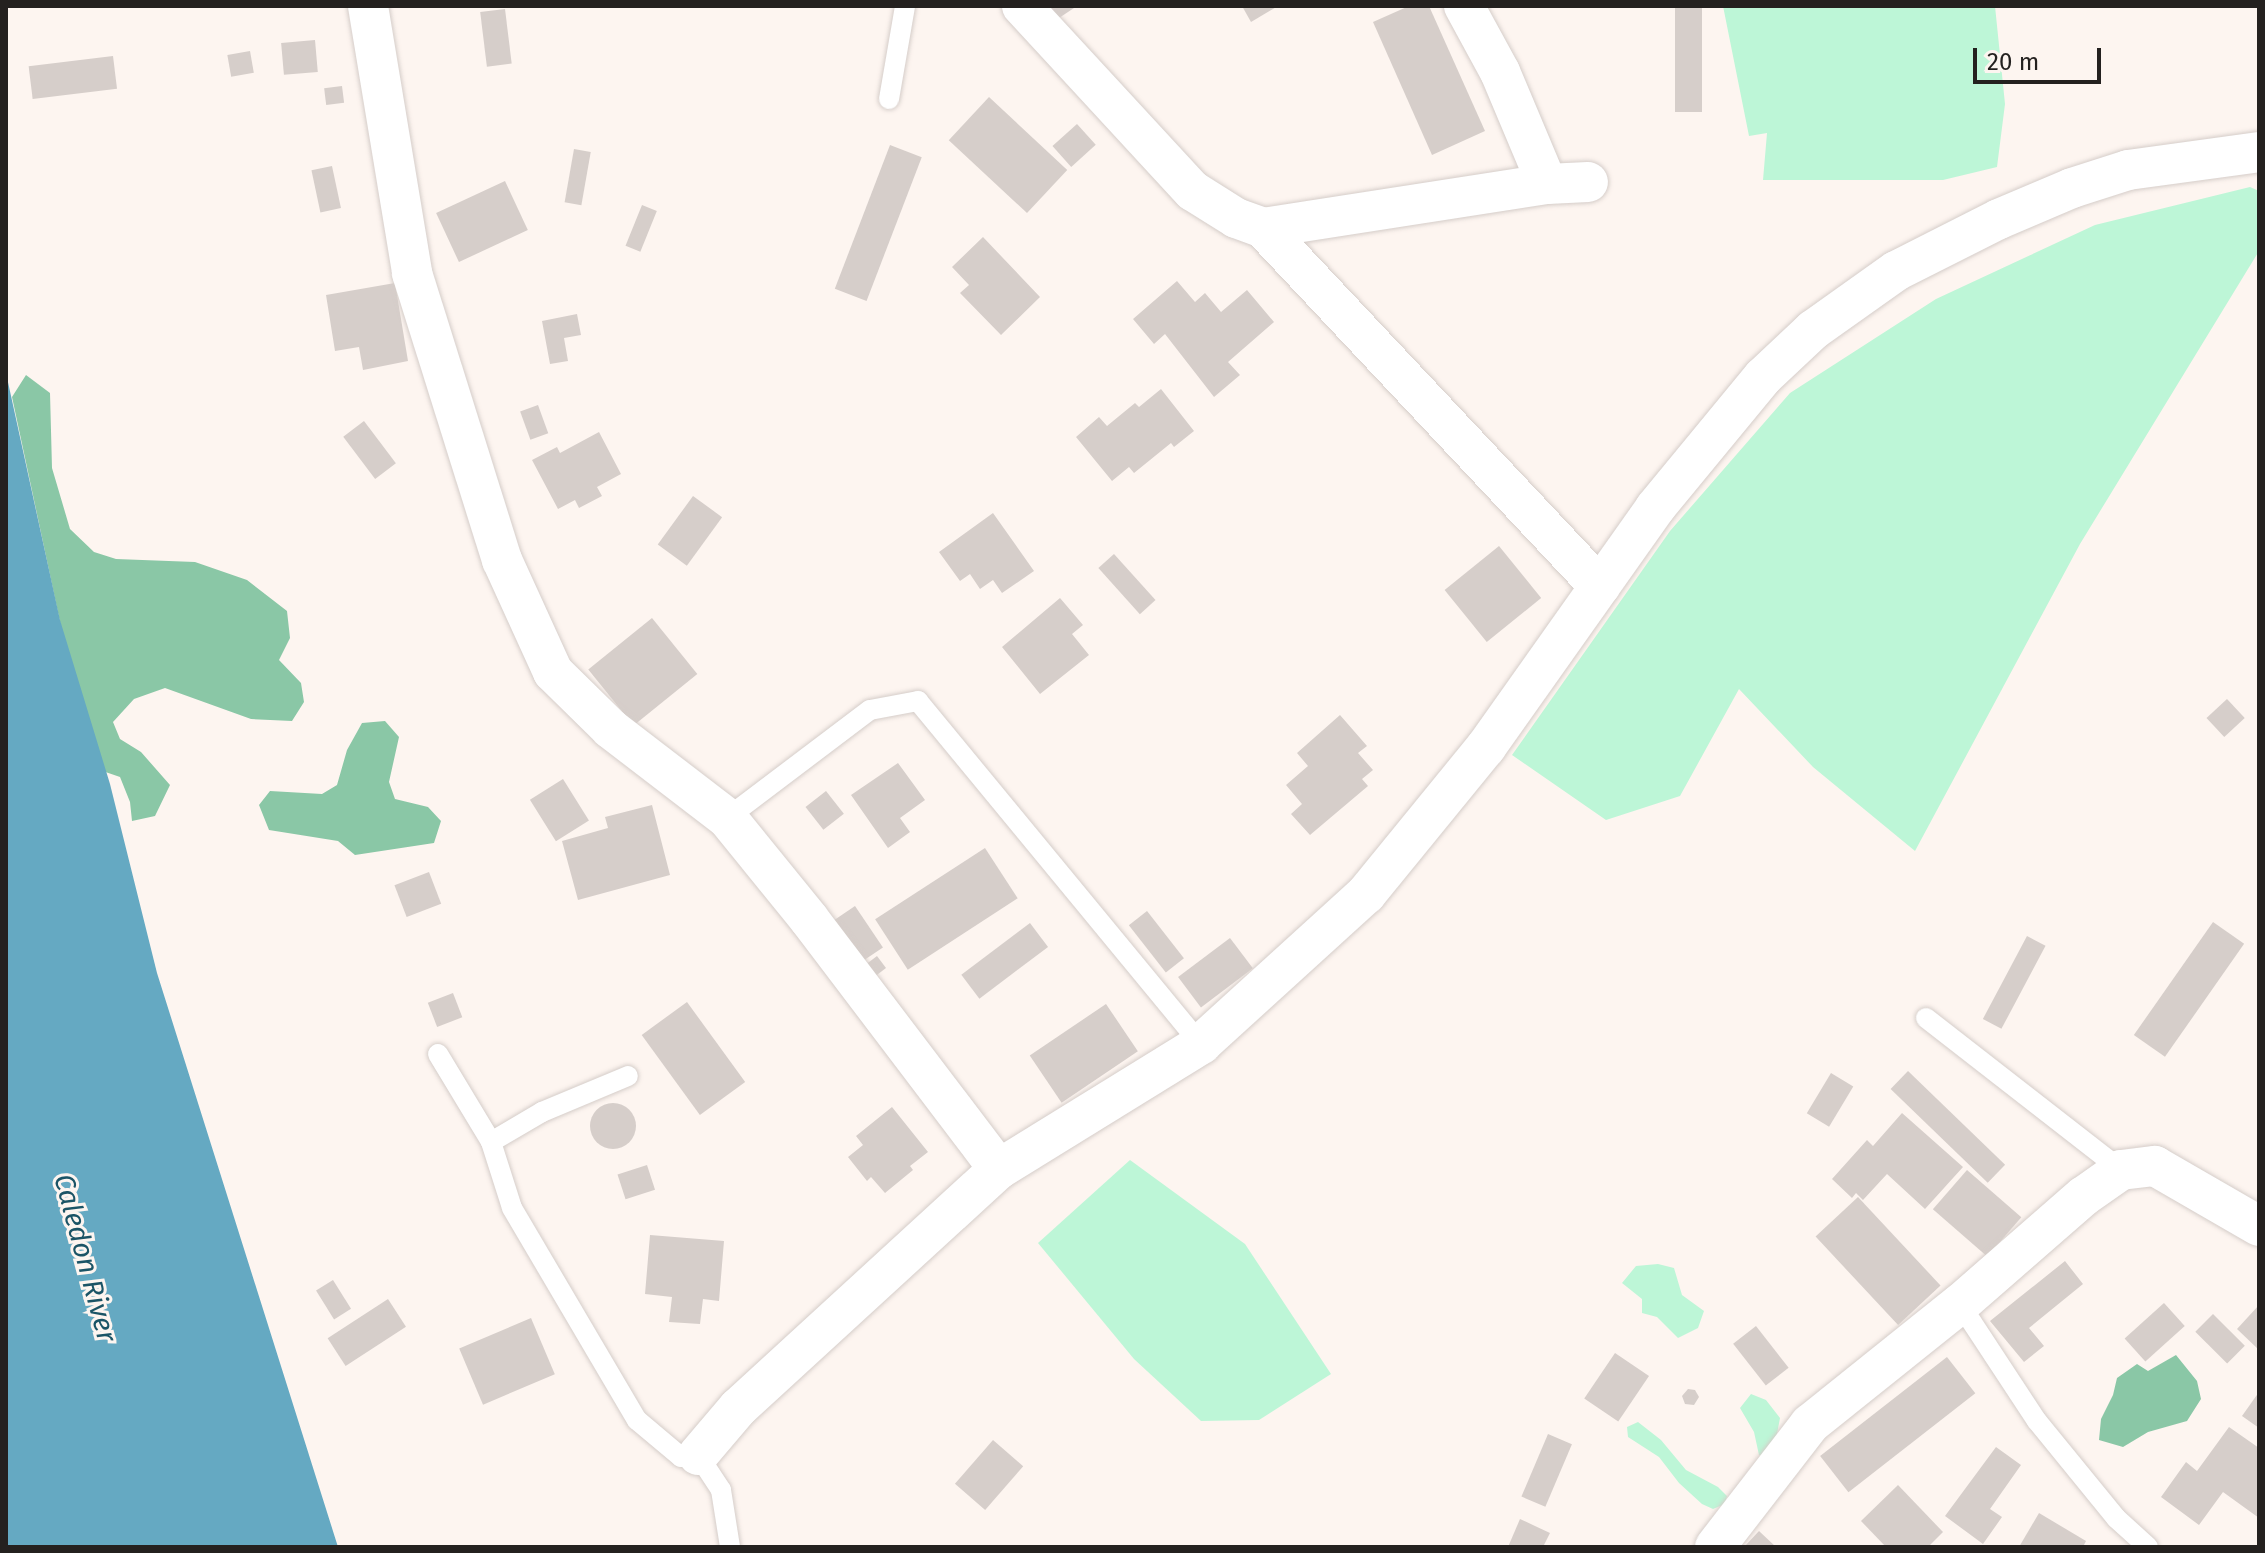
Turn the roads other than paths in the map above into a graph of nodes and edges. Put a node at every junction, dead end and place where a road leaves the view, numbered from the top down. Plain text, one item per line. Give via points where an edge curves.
1 (368, 6) edge
2 (905, 6) edge
3 (1022, 6) edge
4 (1464, 6) edge
5 (889, 99) dead end
6 (2259, 152) edge
7 (1588, 182) dead end
8 (1547, 184) junction
9 (1263, 228) junction
10 (1600, 587) junction
11 (727, 818) junction
12 (1926, 1018) dead end
13 (1201, 1044) junction
14 (438, 1054) dead end
15 (628, 1076) dead end
16 (491, 1142) junction
17 (999, 1169) junction
18 (2121, 1170) junction
19 (2259, 1226) edge
20 (1960, 1304) junction
21 (698, 1455) junction
22 (730, 1547) edge
23 (1715, 1547) edge
24 (2148, 1547) edge

1 - 11 street via 412,273 502,560 553,672 611,729
2 - 5 lane
3 - 9 street via 1193,191
4 - 8 street via 1500,72
6 - 10 street via 2128,170 1999,219 1896,271 1813,330 1763,377 1655,508
7 - 8 street
8 - 9 street
9 - 10 street
10 - 13 street via 1486,747 1366,894
11 - 13 lane via 870,710 918,701
11 - 17 street
12 - 18 lane
13 - 17 street
14 - 16 lane
15 - 16 lane via 542,1112
16 - 21 lane via 512,1208 637,1420 681,1457
17 - 21 street via 738,1408
18 - 19 street via 2155,1166
18 - 20 street
20 - 23 street via 1810,1424
20 - 24 lane via 2037,1421 2116,1518
21 - 22 lane via 721,1490

